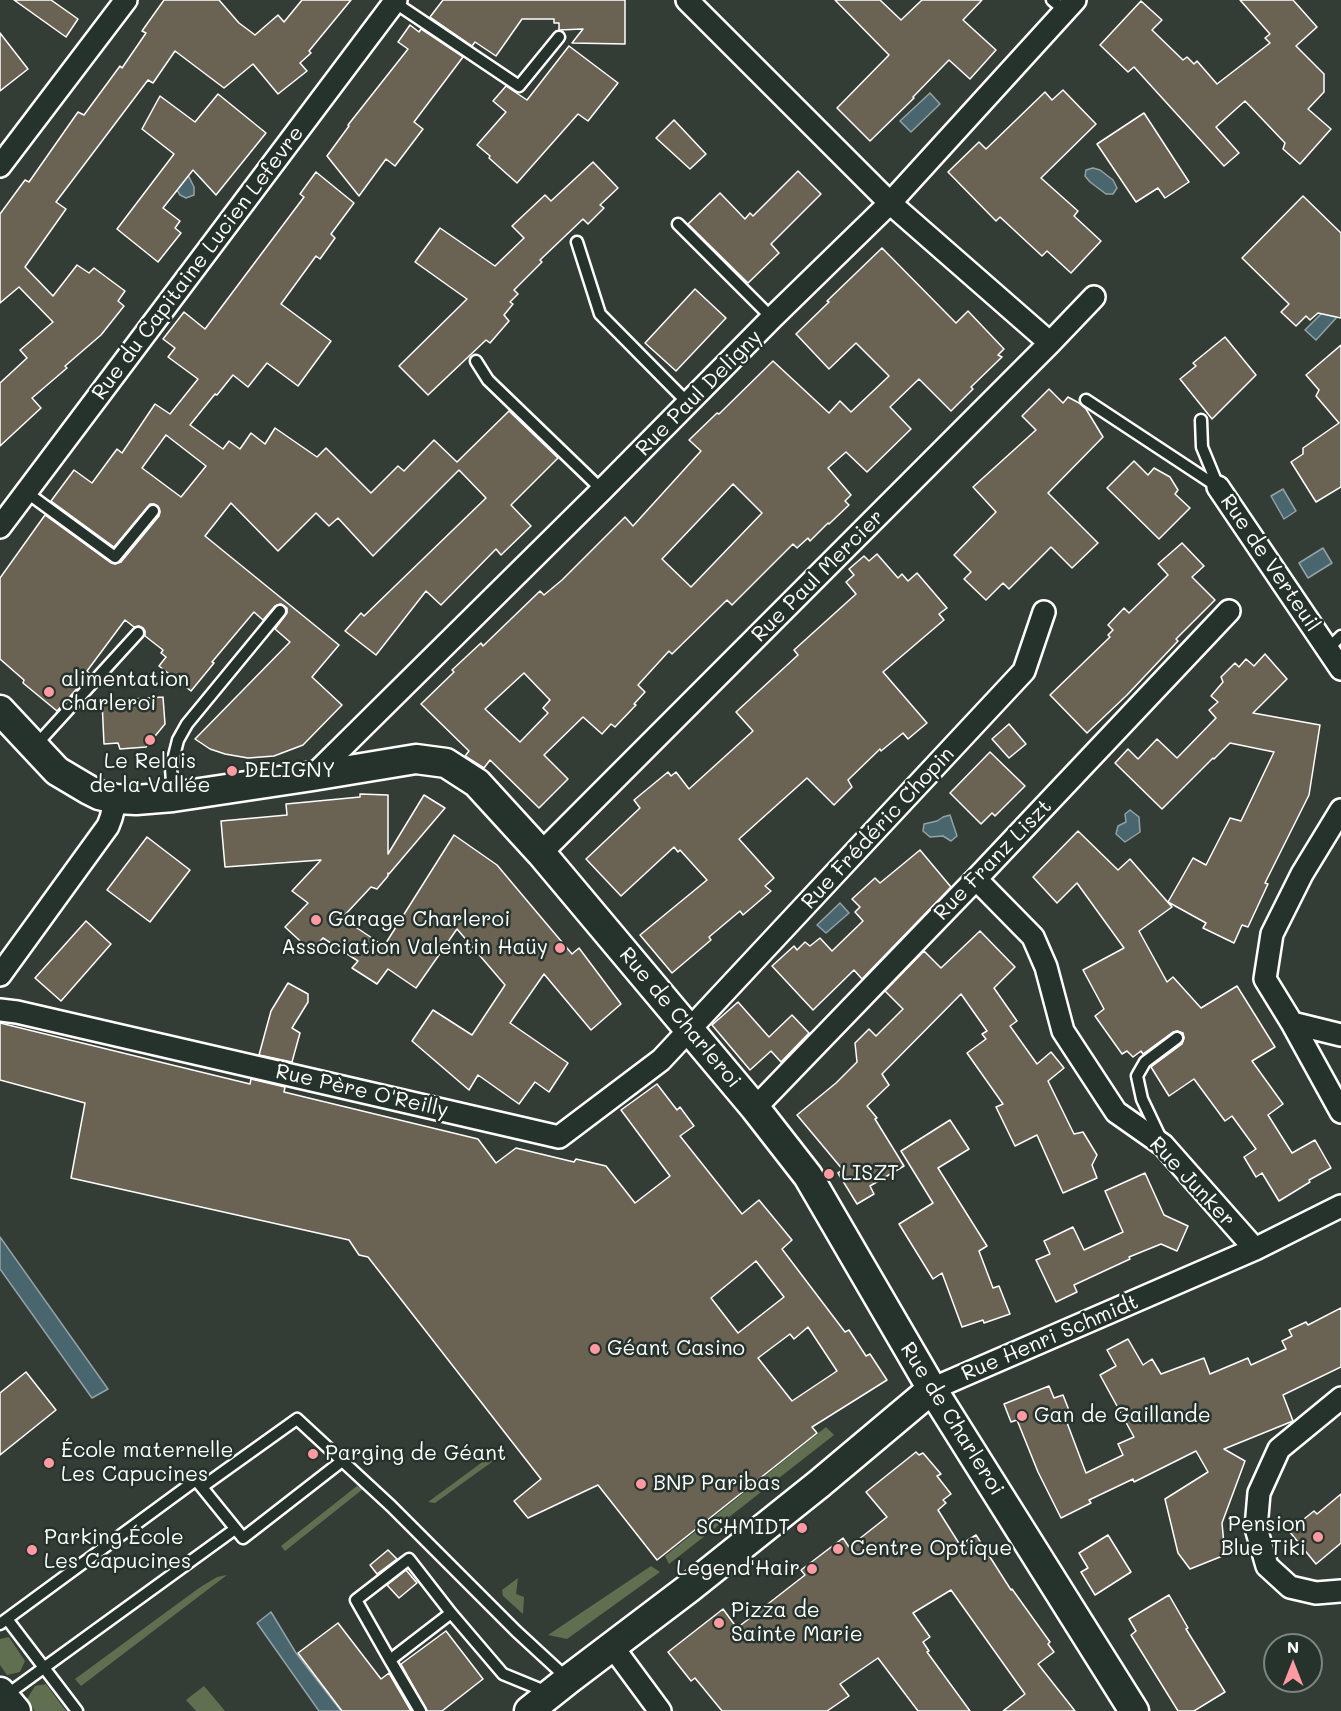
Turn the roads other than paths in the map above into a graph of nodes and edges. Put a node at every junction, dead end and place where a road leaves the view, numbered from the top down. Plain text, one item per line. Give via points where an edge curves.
1 (126, 0) edge
2 (687, 0) edge
3 (395, 1) edge
4 (1064, 4) edge
5 (559, 38) dead end
6 (0, 166) edge
7 (890, 203) junction
8 (678, 224) dead end
9 (577, 242) dead end
10 (1094, 297) dead end
11 (772, 318) junction
12 (1050, 343) junction
13 (476, 361) dead end
14 (1086, 400) dead end
15 (688, 403) junction
16 (1202, 420) dead end
17 (1218, 487) junction
18 (602, 490) junction
19 (26, 492) junction
20 (153, 511) dead end
21 (0, 527) edge
22 (280, 611) dead end
23 (1229, 611) dead end
24 (1044, 612) dead end
25 (138, 633) dead end
26 (1338, 655) edge
27 (0, 710) edge
28 (33, 747) junction
29 (314, 776) junction
30 (173, 797) junction
31 (116, 799) junction
32 (1341, 810) edge
33 (541, 853) junction
34 (976, 879) junction
35 (0, 975) edge
36 (0, 1010) edge
37 (1292, 1023) junction
38 (690, 1031) junction
39 (1341, 1035) edge
40 (1177, 1038) dead end
41 (755, 1108) junction
42 (1341, 1112) edge
43 (1163, 1145) junction
44 (1341, 1206) edge
45 (1255, 1249) junction
46 (932, 1389) junction
47 (1341, 1398) edge
48 (342, 1461) junction
49 (199, 1484) junction
50 (236, 1529) junction
51 (1341, 1591) edge
52 (452, 1613) junction
53 (3, 1622) edge
54 (612, 1646) junction
55 (390, 1660) junction
56 (44, 1668) junction
57 (549, 1694) edge
58 (7, 1700) edge
59 (77, 1711) edge
60 (420, 1711) edge
61 (660, 1711) edge
62 (1134, 1711) edge

1 - 6 street
2 - 7 street
3 - 5 lane via 519,87
3 - 19 street, Rue du Capitaine Lucien Lefevre
4 - 7 street, Rue Paul Deligny
7 - 11 street, Rue Paul Deligny
7 - 12 street
8 - 11 lane
9 - 15 lane via 600,314
10 - 12 street, Rue Paul Mercier
11 - 15 street, Rue Paul Deligny
12 - 33 street, Rue Paul Mercier
13 - 18 lane via 488,380
14 - 17 lane
15 - 18 street, Rue Paul Deligny
16 - 17 lane via 1202,447
17 - 26 street, Rue de Verteuil
18 - 29 street, Rue Paul Deligny
19 - 20 lane via 115,557
19 - 21 street, Rue du Capitaine Lucien Lefevre
22 - 30 lane via 187,724 171,768
23 - 34 street, Rue Franz Liszt
24 - 38 street, Rue Frédéric Chopin via 1024,671
25 - 28 lane
27 - 28 street, Rue de Charleroi
28 - 31 street, Rue de Charleroi via 72,781
29 - 30 street, Rue de Charleroi
29 - 33 street, Rue de Charleroi via 416,759 446,763 477,783
30 - 31 street, Rue de Charleroi
31 - 35 street via 108,826
32 - 37 street via 1272,934 1265,979
33 - 38 street, Rue de Charleroi
34 - 41 street, Rue Franz Liszt
34 - 43 street, Rue Junker via 1033,937 1046,967 1063,1031 1116,1112
36 - 38 street, Rue Père O'Reilly via 559,1137 661,1060
37 - 39 street
37 - 42 street
38 - 41 street, Rue de Charleroi
40 - 43 lane via 1145,1062 1137,1076 1142,1099
41 - 46 street, Rue de Charleroi via 808,1176
43 - 45 street, Rue Junker
44 - 45 street, Rue Henri Schmidt
45 - 46 street, Rue Henri Schmidt
46 - 54 street, Rue Henri Schmidt via 801,1499
46 - 62 street, Rue de Charleroi
47 - 51 street via 1280,1449 1259,1493 1256,1528 1267,1566 1290,1587 1316,1593
48 - 49 lane via 297,1419
48 - 50 lane via 243,1538
48 - 57 lane via 516,1632
49 - 50 lane
49 - 53 lane
50 - 56 lane
52 - 55 lane
52 - 55 lane via 409,1559 356,1600
52 - 57 lane via 503,1674
53 - 56 lane
54 - 57 street, Rue Henri Schmidt
54 - 61 street
55 - 60 lane
56 - 58 lane
56 - 59 lane

